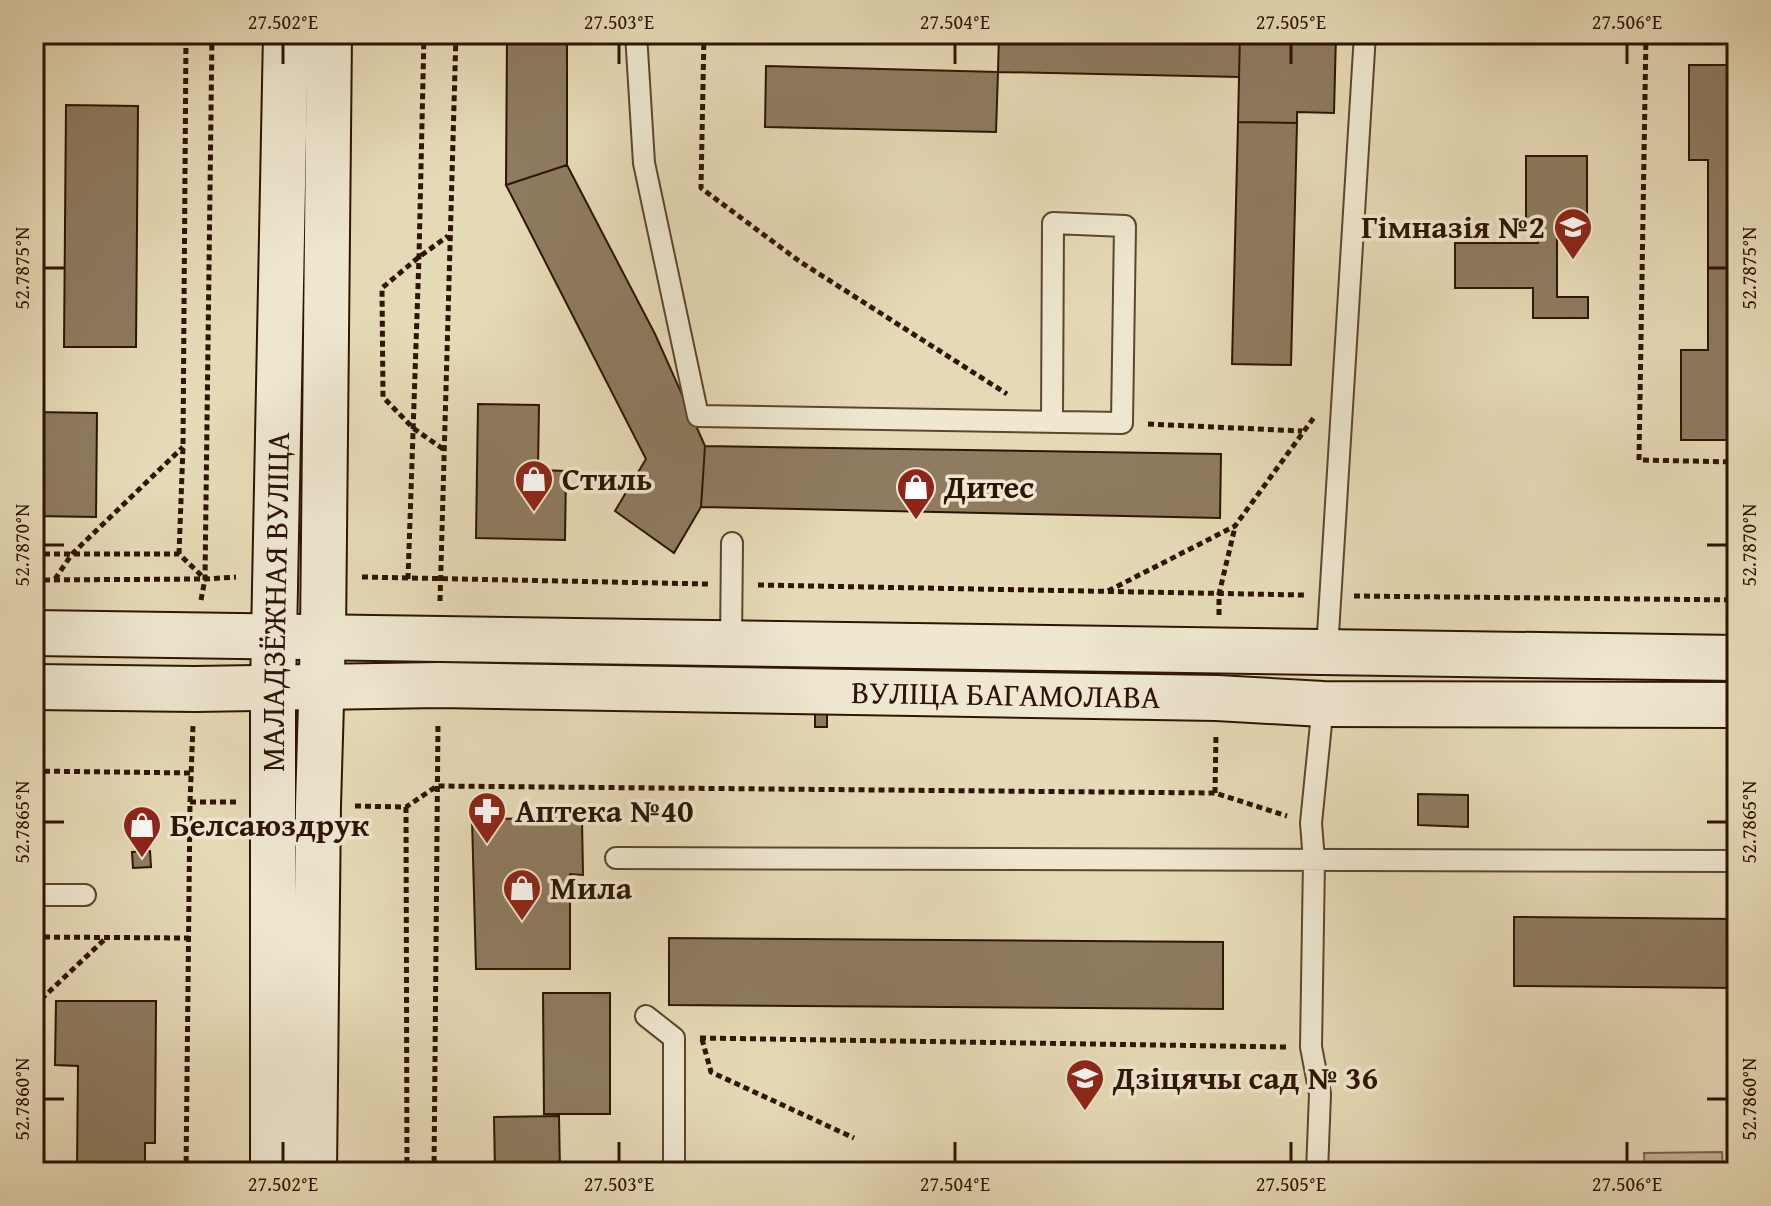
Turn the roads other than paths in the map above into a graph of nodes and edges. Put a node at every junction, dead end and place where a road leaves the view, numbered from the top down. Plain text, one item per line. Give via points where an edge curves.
1 (286, 34) edge
2 (329, 34) edge
3 (636, 34) edge
4 (1365, 34) edge
5 (1052, 422) junction
6 (732, 543) dead end
7 (34, 633) edge
8 (276, 636) junction
9 (323, 636) junction
10 (731, 643) junction
11 (1327, 650) junction
12 (1737, 658) edge
13 (34, 687) edge
14 (322, 687) junction
15 (273, 688) junction
16 (1323, 704) junction
17 (1737, 705) edge
18 (616, 858) dead end
19 (1314, 861) junction
20 (1733, 861) dead end
21 (34, 895) edge
22 (85, 895) dead end
23 (646, 1016) dead end
24 (273, 1172) edge
25 (314, 1172) edge
26 (671, 1172) edge
27 (1317, 1172) edge

1 - 8 main road, МАЛАДЗЁЖНАЯ ВУЛІЦА
2 - 9 main road, МАЛАДЗЁЖНАЯ ВУЛІЦА
3 - 5 lane via 644,163 698,416
4 - 11 lane
5 - 5 lane via 1122,423 1125,226 1053,223
6 - 10 lane
7 - 8 main road, ВУЛІЦА БАГАМОЛАВА
8 - 9 main road, ВУЛІЦА БАГАМОЛАВА
8 - 15 main road, МАЛАДЗЁЖНАЯ ВУЛІЦА
9 - 10 main road, ВУЛІЦА БАГАМОЛАВА
9 - 14 main road, МАЛАДЗЁЖНАЯ ВУЛІЦА
10 - 11 main road, ВУЛІЦА БАГАМОЛАВА
11 - 12 main road, ВУЛІЦА БАГАМОЛАВА
11 - 16 main road
13 - 15 main road, ВУЛІЦА БАГАМОЛАВА
14 - 15 main road, ВУЛІЦА БАГАМОЛАВА
14 - 16 main road, ВУЛІЦА БАГАМОЛАВА via 1201,697
14 - 25 main road, МАЛАДЗЁЖНАЯ ВУЛІЦА
15 - 24 main road, МАЛАДЗЁЖНАЯ ВУЛІЦА
16 - 17 main road, ВУЛІЦА БАГАМОЛАВА
16 - 19 lane via 1311,823
18 - 19 lane
19 - 20 lane
19 - 27 lane via 1311,1047 1320,1094
21 - 22 lane
23 - 26 lane via 674,1038

